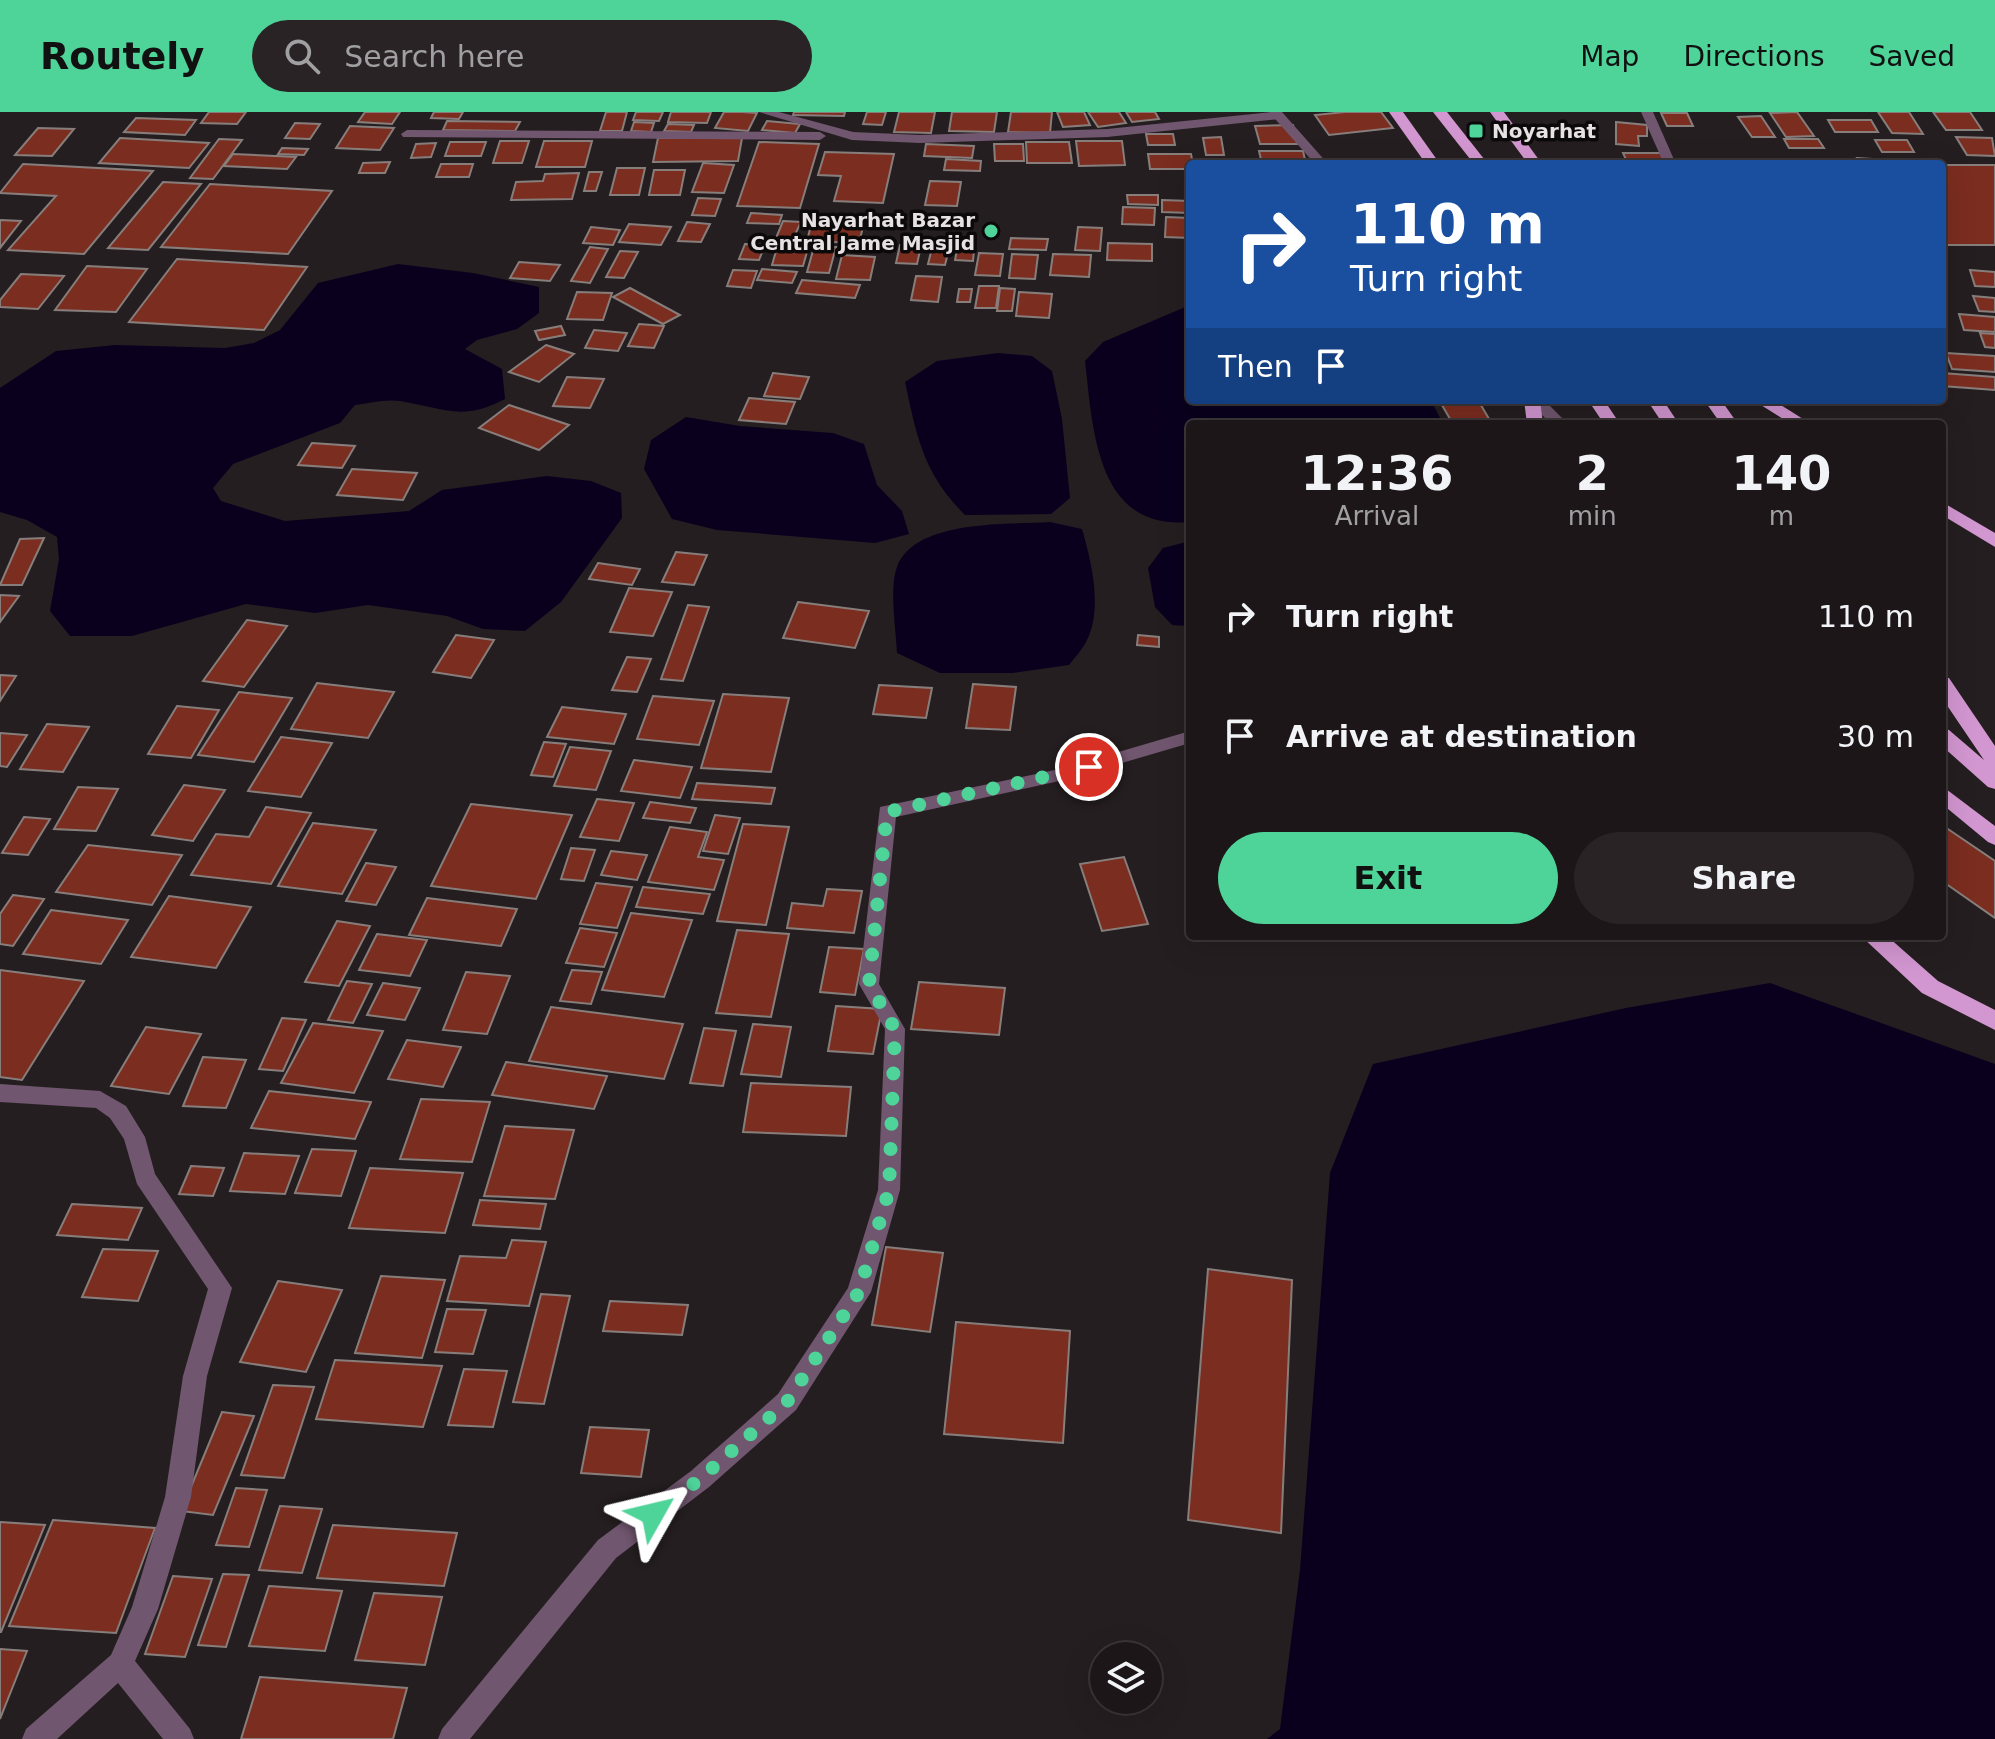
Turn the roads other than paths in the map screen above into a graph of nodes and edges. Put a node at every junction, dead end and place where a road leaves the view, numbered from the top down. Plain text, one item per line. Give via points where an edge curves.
1 (765, 112) edge
2 (1396, 112) edge
3 (1440, 112) edge
4 (1497, 112) edge
5 (1647, 112) edge
6 (1277, 114) edge
7 (407, 134) dead end
8 (852, 136) junction
9 (1318, 160) edge
10 (1430, 160) edge
11 (1478, 160) edge
12 (1532, 160) edge
13 (1668, 160) edge
14 (1538, 404) edge
15 (1768, 404) edge
16 (1556, 420) edge
17 (1796, 420) edge
18 (1946, 510) edge
19 (1995, 541) edge
20 (1946, 689) edge
21 (1186, 738) edge
22 (1946, 739) edge
23 (1995, 762) edge
24 (1995, 782) edge
25 (1946, 796) edge
26 (1995, 837) edge
27 (1877, 940) edge
28 (1995, 1021) edge
29 (0, 1093) edge
30 (120, 1664) junction
31 (36, 1739) edge
32 (180, 1739) edge
33 (452, 1739) edge

1 - 8 street
2 - 10 highway
3 - 11 highway
4 - 12 highway
5 - 13 street
6 - 8 street via 1022,138
6 - 9 street
7 - 8 street
14 - 16 street
15 - 17 highway
18 - 19 highway
20 - 23 highway
21 - 33 street via 1064,774 887,812 869,984 895,1029 889,1190 859,1292 787,1402 700,1479 607,1549
22 - 24 highway
25 - 26 highway
27 - 28 highway via 1930,987
29 - 30 street via 100,1100 118,1112 134,1137 145,1177 220,1288 195,1376 178,1497 145,1609
30 - 31 street
30 - 32 street

